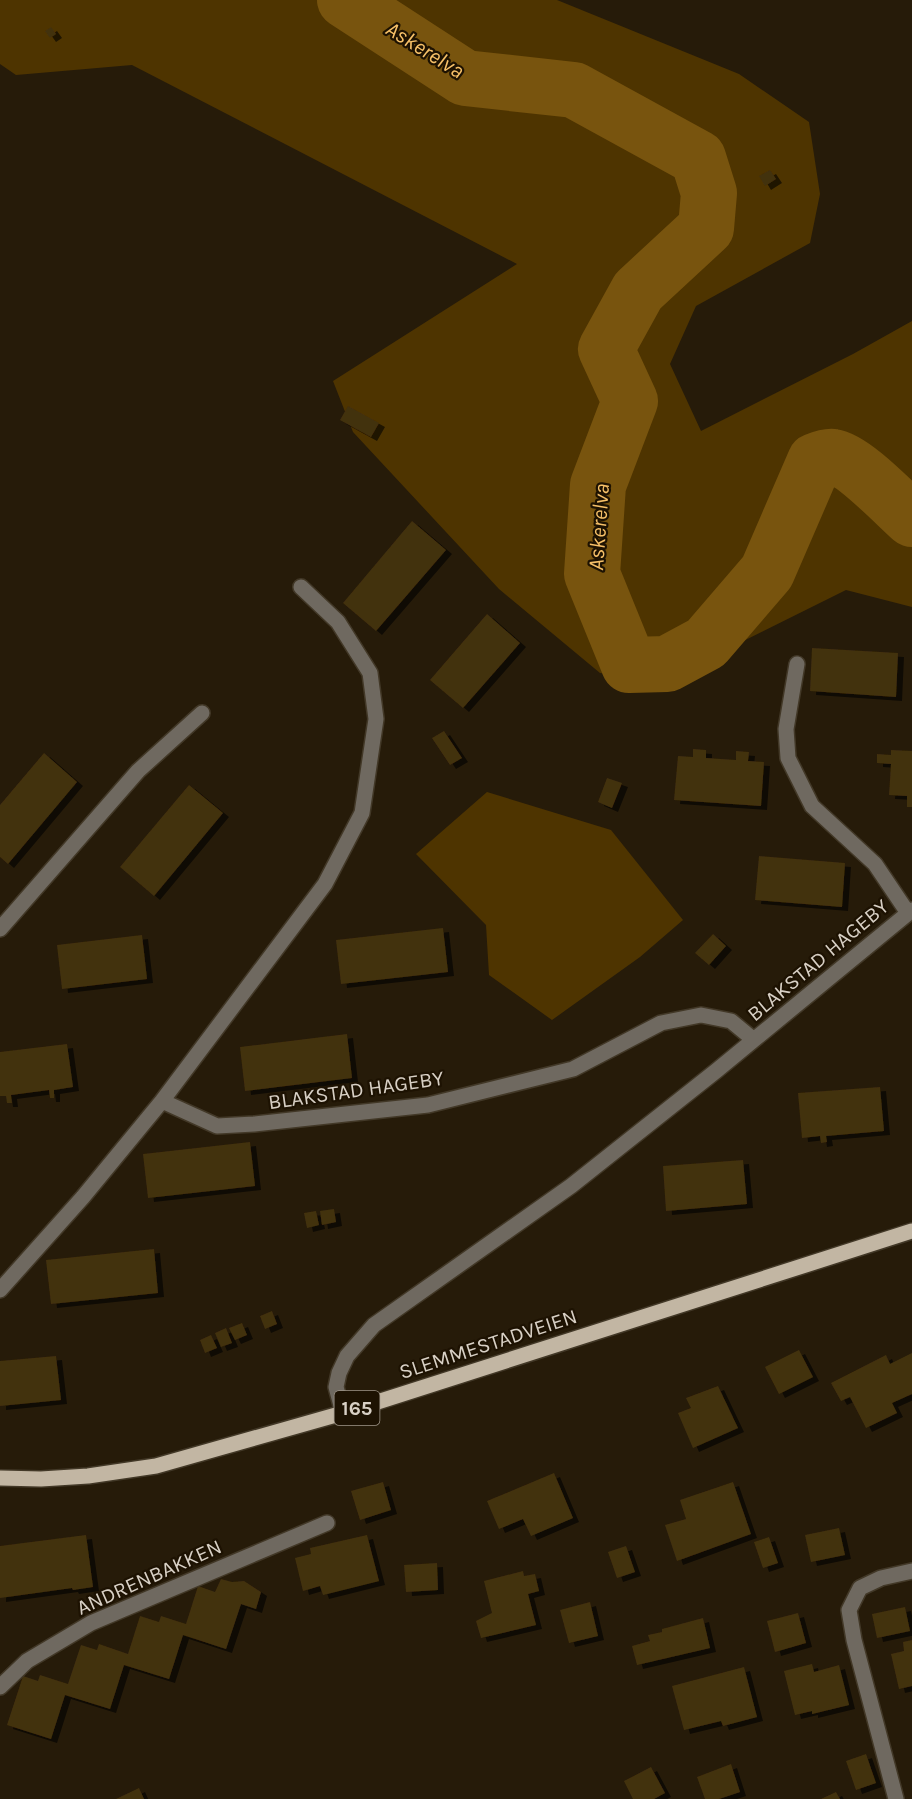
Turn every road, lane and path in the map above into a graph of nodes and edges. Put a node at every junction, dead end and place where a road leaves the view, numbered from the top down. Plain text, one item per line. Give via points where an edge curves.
1 (301, 587) dead end
2 (797, 664) dead end
3 (202, 712) dead end
4 (910, 911) edge
5 (0, 929) edge
6 (754, 1040) junction
7 (162, 1101) junction
8 (912, 1231) edge
9 (0, 1290) edge
10 (343, 1413) junction
11 (0, 1478) edge
12 (327, 1523) dead end
13 (912, 1571) edge
14 (0, 1687) edge
15 (896, 1799) edge

1 - 7 street via 338,622 370,673 376,719 362,813 325,884
2 - 4 street, BLAKSTAD HAGEBY via 786,729 788,758 812,806 875,864
3 - 5 street via 138,771
4 - 6 street, BLAKSTAD HAGEBY
6 - 7 street, BLAKSTAD HAGEBY via 731,1022 701,1015 661,1023 562,1072 428,1105 266,1123 217,1126
6 - 10 street, BLAKSTAD HAGEBY via 571,1186 374,1325 347,1356 339,1372 336,1387
7 - 9 street
8 - 10 main road, SLEMMESTADVEIEN / 165
10 - 11 main road, SLEMMESTADVEIEN / 165 via 156,1466 88,1476
12 - 14 street, ANDRENBAKKEN via 91,1623 27,1661
13 - 15 street via 860,1588 849,1610

